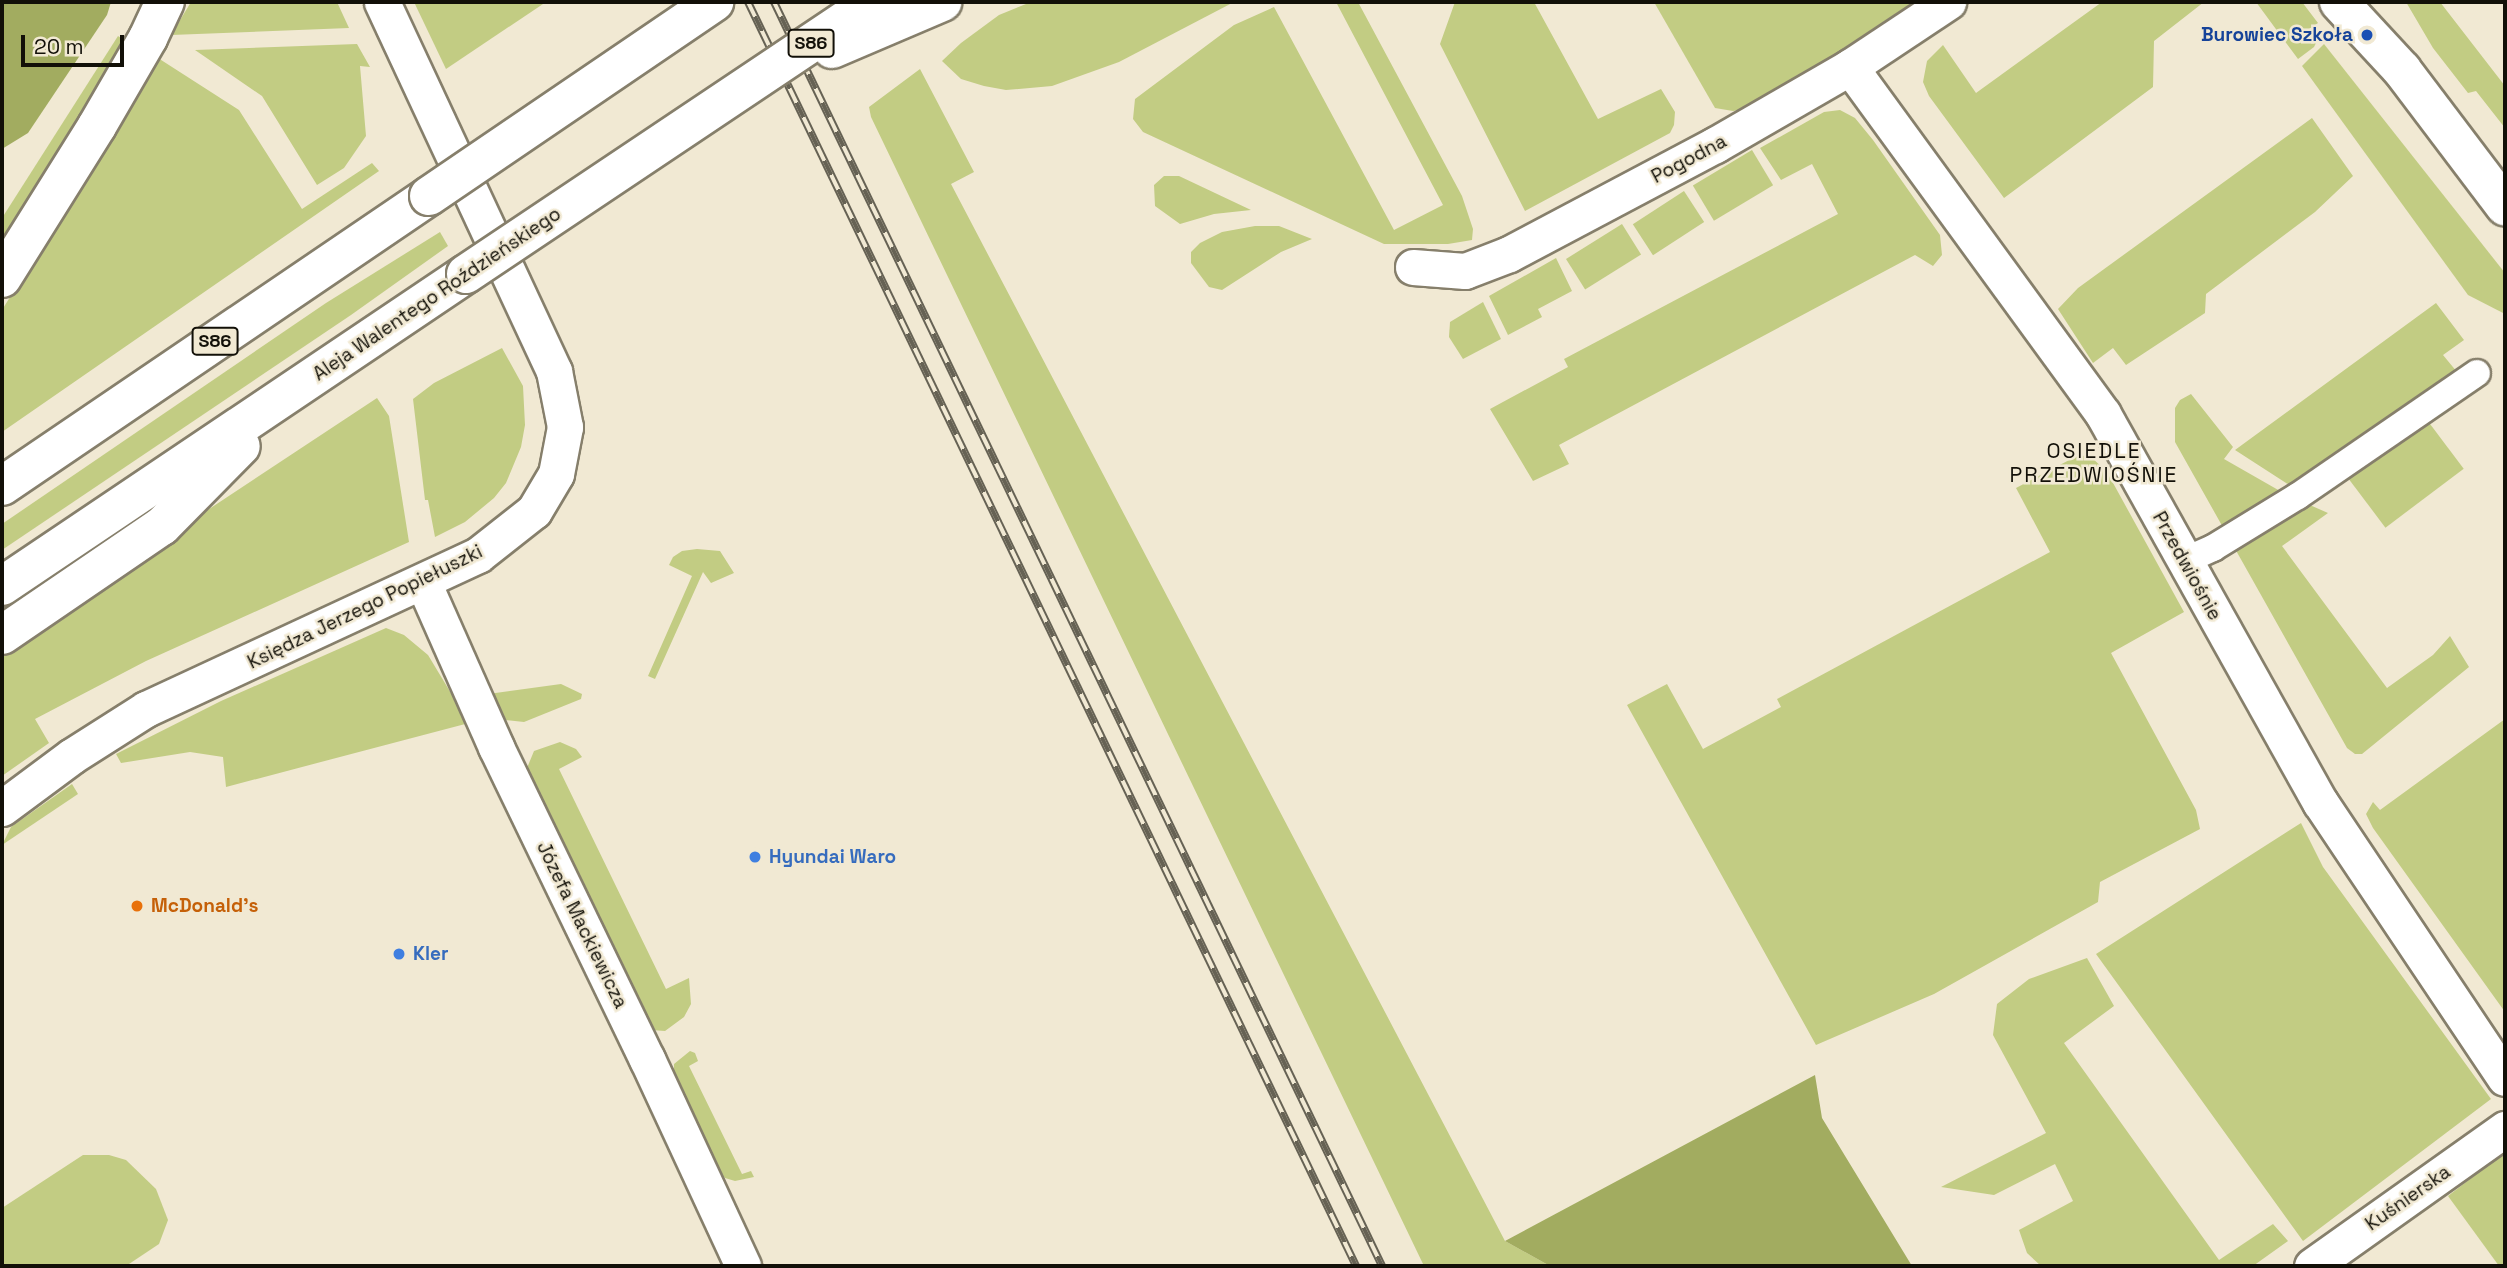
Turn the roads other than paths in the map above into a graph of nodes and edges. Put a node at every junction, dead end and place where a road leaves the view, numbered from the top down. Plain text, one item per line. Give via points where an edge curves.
1 (164, 2) edge
2 (382, 2) edge
3 (714, 2) edge
4 (872, 2) edge
5 (942, 2) edge
6 (1948, 2) edge
7 (2339, 2) edge
8 (2373, 2) edge
9 (1850, 67) junction
10 (2402, 70) junction
11 (750, 84) junction
12 (2505, 206) edge
13 (1413, 267) dead end
14 (2, 278) edge
15 (2477, 373) dead end
16 (299, 387) junction
17 (2, 486) edge
18 (2184, 561) junction
19 (423, 582) junction
20 (2, 586) edge
21 (2, 635) edge
22 (2, 808) edge
23 (2505, 1078) edge
24 (2505, 1129) edge
25 (743, 1266) edge
26 (2312, 1266) edge

1 - 14 main road via 97,126
2 - 19 street, Księdza Jerzego Popiełuszki via 554,371 564,414 561,461 534,511 478,555
3 - 17 main road, S86, bridge
4 - 11 main road, Aleja Walentego Roździeńskiego / S86, bridge
5 - 11 main road, bridge
6 - 9 street, Pogodna
7 - 10 main road
8 - 10 main road
9 - 13 street, Pogodna via 1509,254 1465,271
9 - 18 street, Przedwiośnie via 2104,414
10 - 12 main road
11 - 16 main road, Aleja Walentego Roździeńskiego / S86, bridge
15 - 18 street via 2298,496
16 - 20 main road, Aleja Walentego Roździeńskiego / S86
16 - 21 main road via 162,526
18 - 23 street, Przedwiośnie via 2320,802
19 - 22 street, Księdza Jerzego Popiełuszki via 146,709 72,755
19 - 25 street, Józefa Mackiewicza via 496,747
24 - 26 street, Kuśnierska

